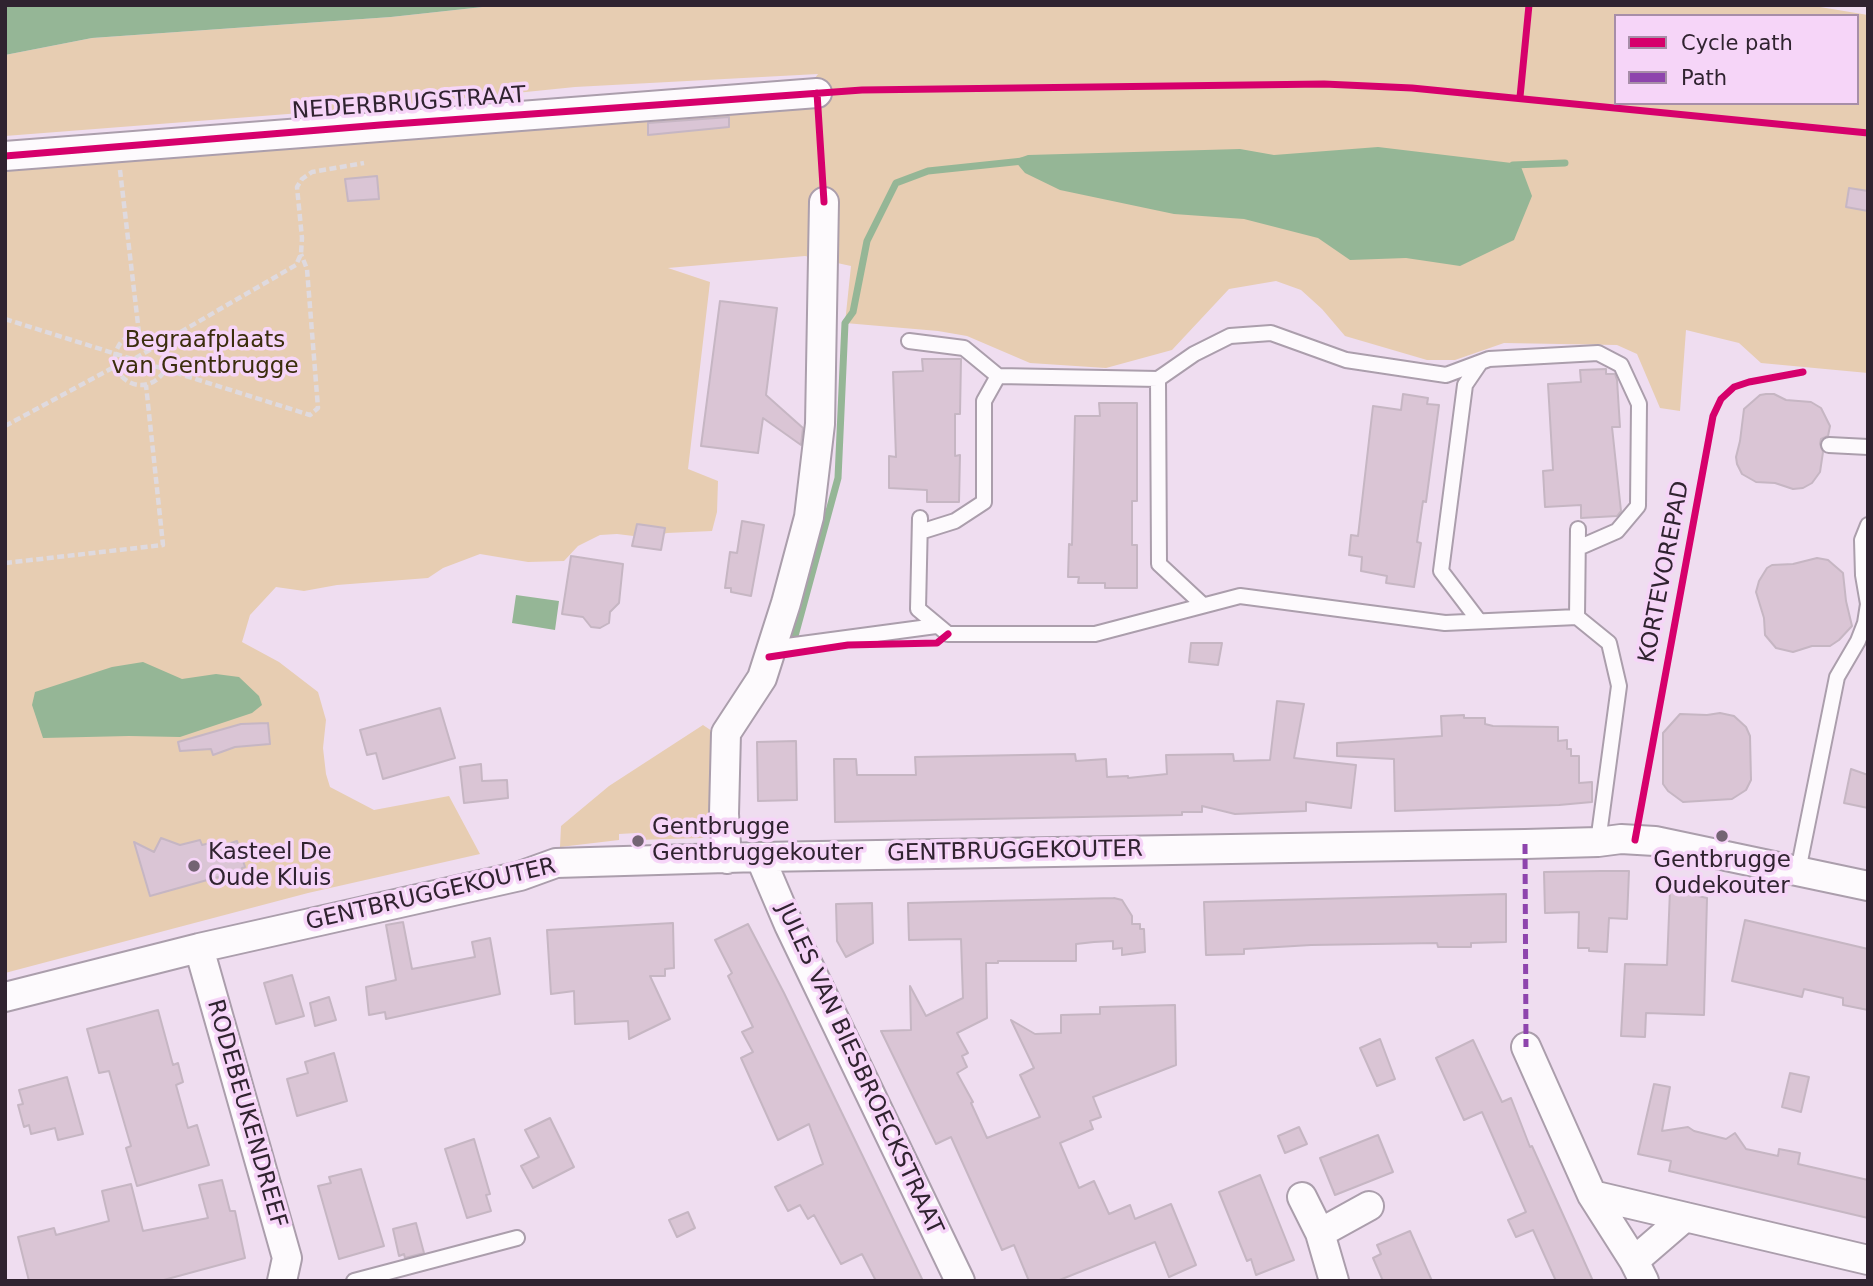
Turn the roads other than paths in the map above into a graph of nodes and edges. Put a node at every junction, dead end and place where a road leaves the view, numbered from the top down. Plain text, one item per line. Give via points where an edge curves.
1 (817, 93) dead end
2 (5, 156) edge
3 (824, 202) dead end
4 (909, 341) dead end
5 (1480, 363) junction
6 (998, 376) junction
7 (1158, 379) junction
8 (1829, 445) dead end
9 (1868, 447) edge
10 (1868, 525) edge
11 (1578, 529) dead end
12 (1577, 548) junction
13 (1203, 606) junction
14 (1577, 617) junction
15 (1479, 621) junction
16 (936, 626) junction
17 (772, 648) junction
18 (1598, 842) junction
19 (760, 857) junction
20 (727, 859) junction
21 (1798, 871) junction
22 (1868, 886) edge
23 (199, 948) junction
24 (5, 997) edge
25 (1526, 1047) dead end
26 (1592, 1195) junction
27 (1302, 1197) dead end
28 (1369, 1206) dead end
29 (1685, 1217) junction
30 (1320, 1233) junction
31 (517, 1238) dead end
32 (1868, 1260) edge
33 (1639, 1271) edge
34 (282, 1281) edge
35 (354, 1281) edge
36 (960, 1281) edge
37 (1334, 1281) edge

1 - 2 street, NEDERBRUGSTRAAT
3 - 17 street via 820,424 809,517
4 - 6 lane via 964,348
5 - 7 lane via 1446,375 1346,360 1271,332 1230,336
5 - 12 lane via 1598,353 1621,365 1639,404 1638,506 1616,531
5 - 15 lane via 1465,385 1441,571
6 - 7 lane
6 - 16 lane via 984,401 984,502 955,521 920,525 918,609
7 - 13 lane via 1159,564
8 - 9 lane
10 - 21 lane via 1862,540 1866,623 1837,677
11 - 12 lane
12 - 14 lane
13 - 15 lane via 1240,596 1445,623
13 - 16 lane via 1095,634 948,634
14 - 15 lane
14 - 18 lane via 1609,643 1619,686
16 - 17 lane
17 - 20 street via 762,678 726,733
18 - 19 street, GENTBRUGGEKOUTER
18 - 21 street, GENTBRUGGEKOUTER via 1655,841
19 - 20 street, GENTBRUGGEKOUTER
19 - 36 street, JULES VAN BIESBROECKSTRAAT
20 - 23 street, GENTBRUGGEKOUTER via 556,863 520,876
21 - 22 street, GENTBRUGGEKOUTER
23 - 24 street, GENTBRUGGEKOUTER
23 - 34 street, RODEBEUKENDREEF via 287,1258
25 - 26 street
26 - 29 street
26 - 33 street
27 - 30 street
28 - 30 street
29 - 32 street
29 - 33 street
30 - 37 street
31 - 35 lane

